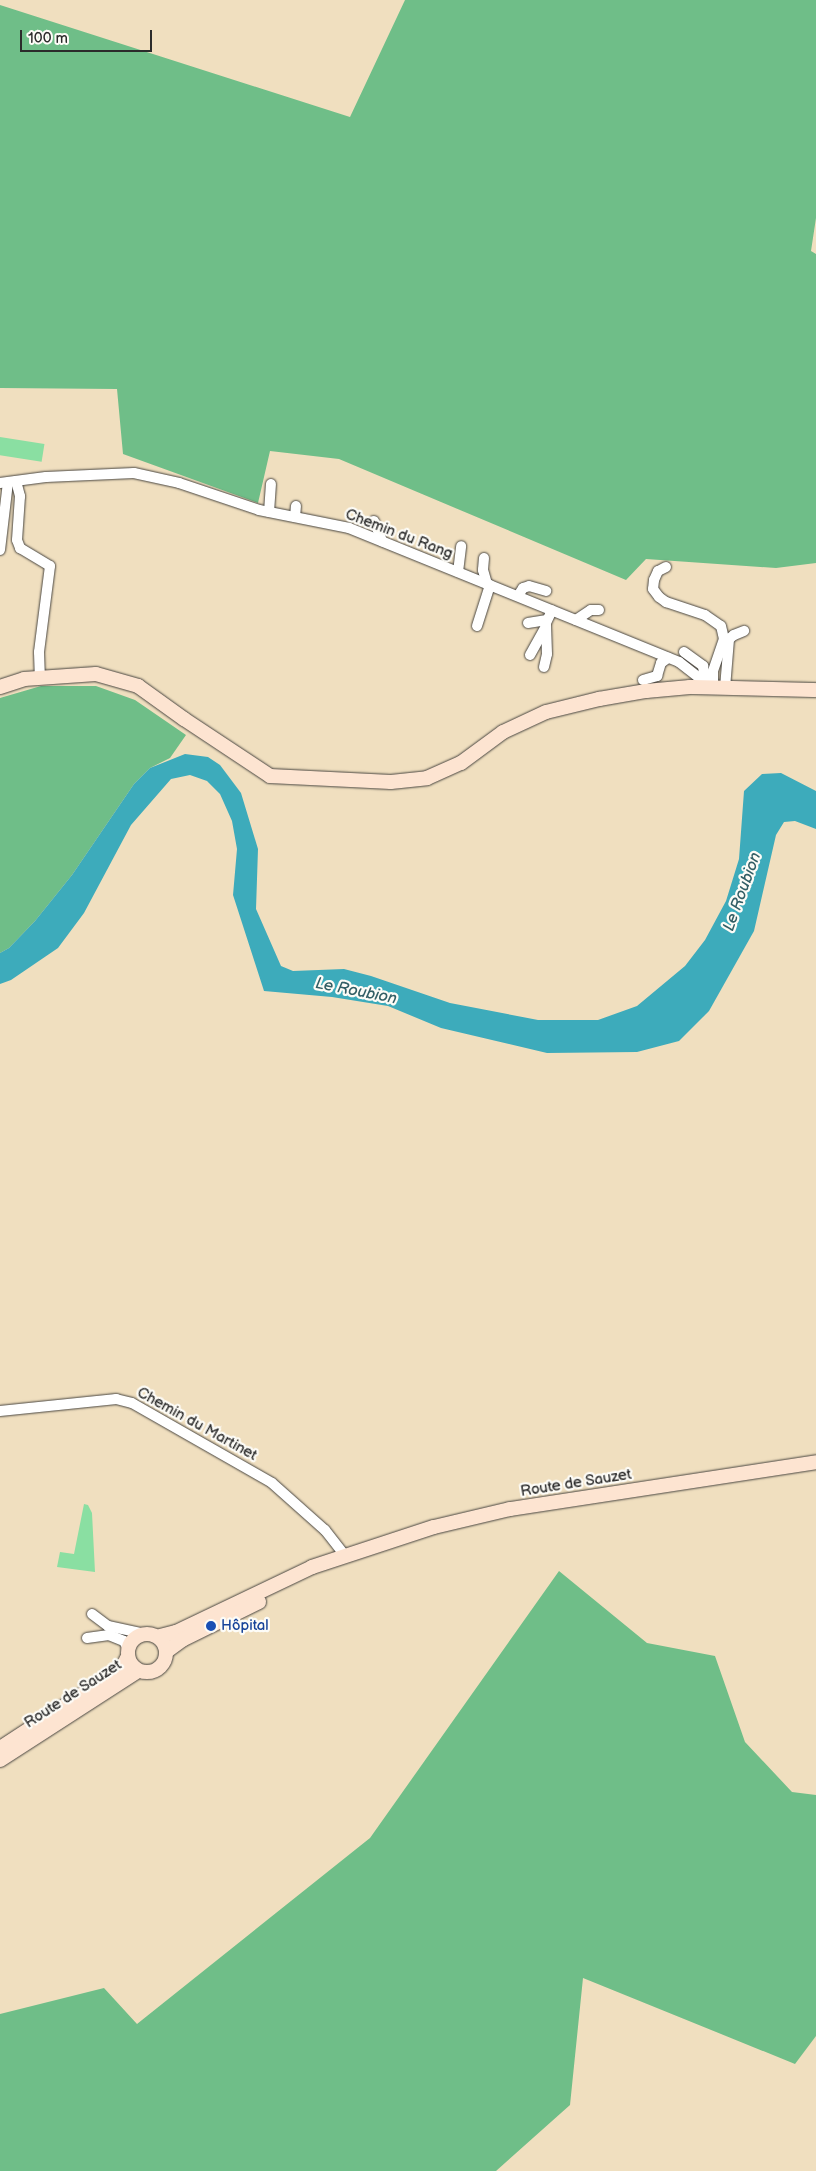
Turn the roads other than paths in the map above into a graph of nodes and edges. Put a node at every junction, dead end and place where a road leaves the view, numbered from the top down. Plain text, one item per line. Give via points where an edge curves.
1 (8, 482) edge
2 (271, 484) dead end
3 (296, 506) dead end
4 (269, 512) junction
5 (294, 517) junction
6 (374, 520) dead end
7 (382, 542) junction
8 (461, 546) dead end
9 (0, 550) edge
10 (484, 558) dead end
11 (666, 567) dead end
12 (458, 572) junction
13 (488, 584) junction
14 (546, 591) dead end
15 (518, 596) junction
16 (599, 610) dead end
17 (548, 619) junction
18 (576, 620) junction
19 (528, 623) dead end
20 (478, 626) dead end
21 (744, 631) dead end
22 (684, 652) dead end
23 (530, 655) dead end
24 (668, 658) junction
25 (544, 666) dead end
26 (40, 678) junction
27 (643, 680) dead end
28 (712, 686) junction
29 (0, 687) edge
30 (816, 690) edge
31 (0, 1411) edge
32 (816, 1462) edge
33 (346, 1557) junction
34 (92, 1614) dead end
35 (154, 1635) junction
36 (87, 1638) dead end
37 (167, 1651) junction
38 (128, 1654) junction
39 (138, 1671) junction
40 (0, 1748) edge
41 (0, 1760) edge

1 - 4 street, Chemin du Rang via 134,473 179,483
1 - 9 street
1 - 26 street via 20,496 16,540 20,548 50,566 39,652
2 - 4 street
3 - 5 street
4 - 5 street, Chemin du Rang
5 - 7 street, Chemin du Rang via 348,528
6 - 7 street
7 - 12 street, Chemin du Rang
8 - 12 street
10 - 13 street via 483,570
11 - 28 street via 658,571 654,580 653,589 659,597 705,615 721,626 724,640
12 - 13 street, Chemin du Rang
13 - 15 street, Chemin du Rang
13 - 20 street
14 - 15 street via 529,586 522,588
15 - 17 street, Chemin du Rang
16 - 18 street via 592,610
17 - 18 street, Chemin du Rang
17 - 19 street
17 - 23 street
17 - 25 street
18 - 24 street, Chemin du Rang
21 - 28 street via 729,639
22 - 28 street via 703,666
24 - 27 street via 661,663 658,676
24 - 28 street, Chemin du Rang via 679,662
26 - 28 main road via 96,674 138,686 270,776 391,782 426,778 460,763 503,732 546,712 646,691
26 - 29 main road via 24,679
28 - 30 main road
31 - 33 street, Chemin du Martinet via 116,1399 132,1403 272,1483 325,1530
32 - 33 main road, Route de Sauzet via 510,1509 434,1527
33 - 35 main road, Route de Sauzet via 312,1567 176,1632
33 - 37 main road, Route de Sauzet via 182,1640
34 - 35 street via 108,1626
35 - 37 main road via 164,1640
35 - 38 main road via 133,1642
36 - 38 street via 109,1635 124,1641
37 - 39 main road via 160,1666 146,1672
38 - 39 main road via 133,1668
38 - 40 main road, Route de Sauzet via 122,1668
39 - 41 main road, Route de Sauzet

